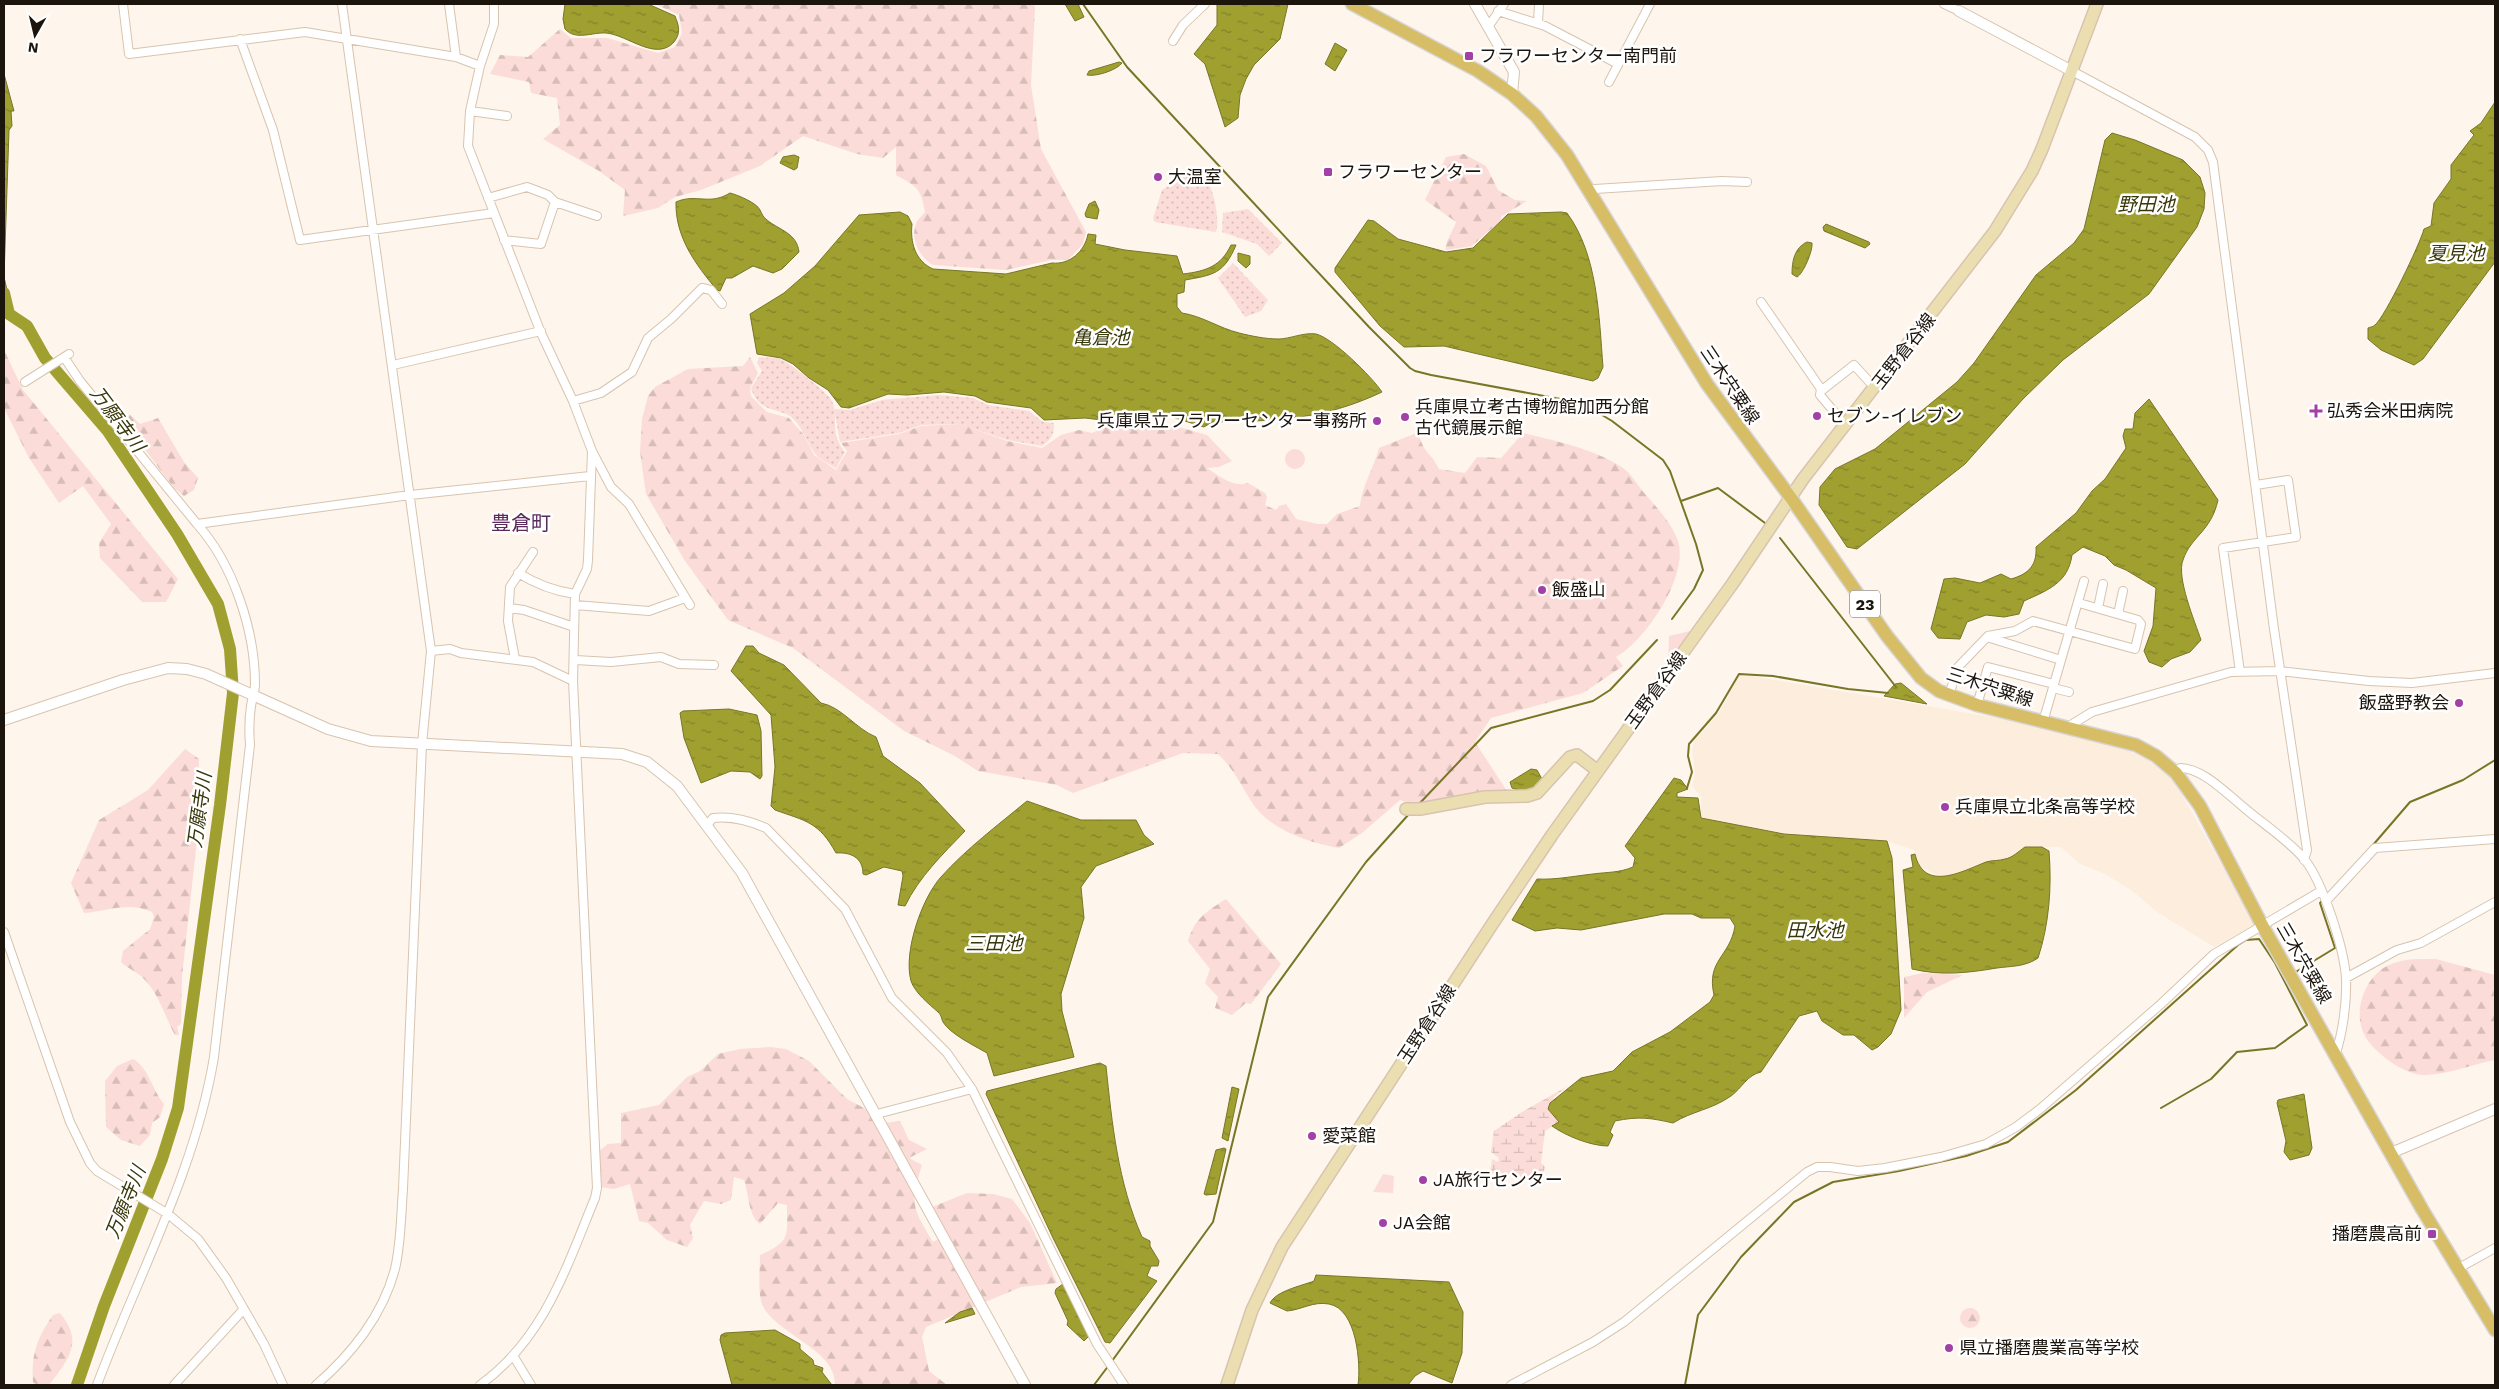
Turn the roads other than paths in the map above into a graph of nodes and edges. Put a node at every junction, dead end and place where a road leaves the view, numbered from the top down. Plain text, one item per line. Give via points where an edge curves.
1 (123, 4) edge
2 (342, 4) edge
3 (449, 4) edge
4 (494, 4) edge
5 (1205, 4) edge
6 (1352, 4) edge
7 (1475, 4) edge
8 (1504, 4) edge
9 (1540, 4) edge
10 (1650, 4) edge
11 (1944, 4) edge
12 (2096, 4) edge
13 (1498, 11) junction
14 (1959, 11) joint
15 (1538, 23) junction
16 (1488, 27) junction
17 (240, 39) junction
18 (348, 39) junction
19 (1173, 41) dead end
20 (456, 57) junction
21 (1618, 64) junction
22 (480, 66) junction
23 (2072, 71) junction
24 (1610, 82) dead end
25 (1512, 94) junction
26 (470, 112) junction
27 (508, 116) dead end
28 (1747, 182) dead end
29 (1591, 193) junction
30 (488, 198) junction
31 (555, 202) junction
32 (494, 213) junction
33 (598, 216) dead end
34 (372, 229) junction
35 (504, 240) junction
36 (1761, 302) dead end
37 (722, 304) dead end
38 (541, 331) junction
39 (393, 365) junction
40 (25, 382) dead end
41 (1875, 388) junction
42 (1821, 391) junction
43 (573, 401) junction
44 (1846, 426) junction
45 (592, 451) junction
46 (590, 476) junction
47 (2256, 484) junction
48 (410, 495) junction
49 (1791, 498) junction
50 (197, 524) junction
51 (2263, 542) junction
52 (533, 552) dead end
53 (518, 572) junction
54 (2084, 581) dead end
55 (2103, 584) dead end
56 (2123, 591) dead end
57 (575, 594) junction
58 (2079, 604) junction
59 (574, 605) junction
60 (509, 608) junction
61 (2098, 608) junction
62 (2118, 614) junction
63 (574, 627) junction
64 (2070, 631) junction
65 (1988, 636) junction
66 (431, 651) junction
67 (515, 659) junction
68 (574, 660) junction
69 (2061, 660) junction
70 (714, 665) dead end
71 (2280, 671) junction
72 (2240, 672) junction
73 (2495, 673) edge
74 (573, 681) junction
75 (2054, 686) junction
76 (2068, 692) dead end
77 (252, 694) junction
78 (1949, 695) junction
79 (1978, 705) junction
80 (4, 720) edge
81 (2043, 722) junction
82 (2066, 728) junction
83 (422, 744) junction
84 (577, 751) junction
85 (1594, 768) dead end
86 (2176, 773) junction
87 (1406, 809) dead end
88 (708, 824) junction
89 (2495, 839) edge
90 (2304, 860) junction
91 (2321, 891) junction
92 (2326, 902) junction
93 (2495, 902) edge
94 (2262, 925) junction
95 (4, 932) edge
96 (2346, 978) junction
97 (2336, 1053) junction
98 (972, 1089) junction
99 (2495, 1109) edge
100 (877, 1114) junction
101 (2391, 1153) junction
102 (166, 1213) junction
103 (2495, 1248) edge
104 (2459, 1268) junction
105 (244, 1310) junction
106 (2495, 1330) edge
107 (514, 1357) junction
108 (97, 1385) edge
109 (174, 1385) edge
110 (283, 1385) edge
111 (316, 1385) edge
112 (480, 1385) edge
113 (531, 1385) edge
114 (1025, 1385) edge
115 (1124, 1385) edge
116 (1227, 1385) edge
117 (1511, 1385) edge

1 - 17 street via 129,54
2 - 18 street
3 - 20 street
4 - 22 street via 494,24
5 - 19 street via 1183,25
6 - 25 main road, 三木宍粟線 / 23 via 1478,71
7 - 16 street
8 - 13 street
9 - 15 street
10 - 21 street
11 - 14 street
12 - 23 main road, 玉野倉谷線
13 - 15 street
13 - 16 street
14 - 23 street
15 - 21 street
16 - 25 street via 1514,72
17 - 18 street via 305,32
17 - 34 street via 273,130 300,240
18 - 20 street
18 - 34 street
20 - 22 street
21 - 24 street
22 - 26 street
23 - 41 main road, 玉野倉谷線 via 2042,149 1995,231
23 - 47 street via 2195,137 2208,150 2213,162
25 - 29 main road, 三木宍粟線 / 23 via 1556,140
26 - 27 street
26 - 30 street via 468,146
28 - 29 street via 1652,185
29 - 49 main road, 三木宍粟線 / 23 via 1706,384
30 - 31 street via 527,188 548,194
30 - 32 street
31 - 33 street
31 - 35 street via 541,244
32 - 34 street
32 - 35 street
34 - 39 street
35 - 38 street
36 - 42 street
37 - 43 street via 711,290 702,288 648,338 632,372 601,393
38 - 39 street
38 - 43 street
39 - 48 street
40 - 50 street via 65,356 92,396
41 - 42 street via 1854,365
41 - 44 main road, 玉野倉谷線
42 - 44 street via 1820,395
43 - 45 street
44 - 49 main road, 玉野倉谷線
45 - 46 street
45 - 59 street via 611,487 629,504 688,602 649,611
46 - 48 street
46 - 57 street via 587,569
47 - 51 street
47 - 51 street via 2288,480 2296,538
48 - 50 street
48 - 66 street
49 - 78 main road, 三木宍粟線 / 23 via 1912,668 1930,685
49 - 116 main road, 玉野倉谷線 via 1552,835 1326,1178 1270,1270 1242,1336
50 - 77 street via 225,563 238,593 252,652 255,685
51 - 71 street
51 - 72 street via 2223,548
52 - 53 street
53 - 57 street via 541,586
53 - 60 street via 510,587
54 - 58 street
55 - 61 street
56 - 62 street
57 - 59 street
58 - 61 street
58 - 64 street
59 - 63 street
60 - 63 street
60 - 67 street via 508,621
61 - 62 street
62 - 64 street via 2141,624 2135,648
63 - 68 street
64 - 65 street via 2033,621 2015,631
64 - 69 street
65 - 69 street
65 - 78 street via 1958,667
66 - 67 street via 450,649
66 - 83 street
67 - 74 street via 533,662
68 - 70 street via 611,662 661,657 679,664
68 - 74 street
69 - 75 street
71 - 72 street
71 - 73 street via 2392,683
71 - 90 street via 2307,850
72 - 82 street via 2196,681 2092,712
74 - 84 street
75 - 76 street
75 - 79 street via 1988,667
75 - 81 street
77 - 80 street via 206,674 168,668
77 - 83 street via 348,735 371,741
77 - 102 street via 209,1088
78 - 79 main road, 三木宍粟線 / 23
79 - 81 main road, 三木宍粟線 / 23
81 - 82 main road, 三木宍粟線 / 23
82 - 86 main road, 三木宍粟線 / 23 via 2136,745
83 - 84 street
83 - 111 street via 398,1253 387,1289 363,1336
84 - 88 street via 622,754 647,762 677,786
84 - 107 street via 597,1188 554,1297
85 - 87 main road via 1577,755 1570,757 1538,793
86 - 90 street via 2180,768 2190,768 2210,781
86 - 94 main road, 三木宍粟線 / 23 via 2200,806
88 - 98 street via 713,818 721,817 753,822 777,838 845,909 892,998 947,1053
88 - 100 street via 742,873
89 - 92 street via 2375,848
90 - 91 street
91 - 92 street
91 - 94 street
92 - 96 street
93 - 96 street via 2421,943 2398,950
94 - 97 main road, 三木宍粟線 / 23
94 - 117 street via 2214,954 2154,1010 2016,1127 1986,1144 1941,1157 1858,1171 1830,1167 1807,1172 1624,1322
95 - 102 street via 78,1142 97,1171
96 - 97 street
97 - 101 main road, 三木宍粟線 / 23
98 - 100 street
98 - 115 street via 1097,1344
99 - 101 street
100 - 114 street
101 - 104 main road, 三木宍粟線 / 23
102 - 105 street via 198,1238
102 - 108 street
103 - 104 street
104 - 106 main road, 三木宍粟線 / 23
105 - 109 street
105 - 110 street
107 - 112 street
107 - 113 street

